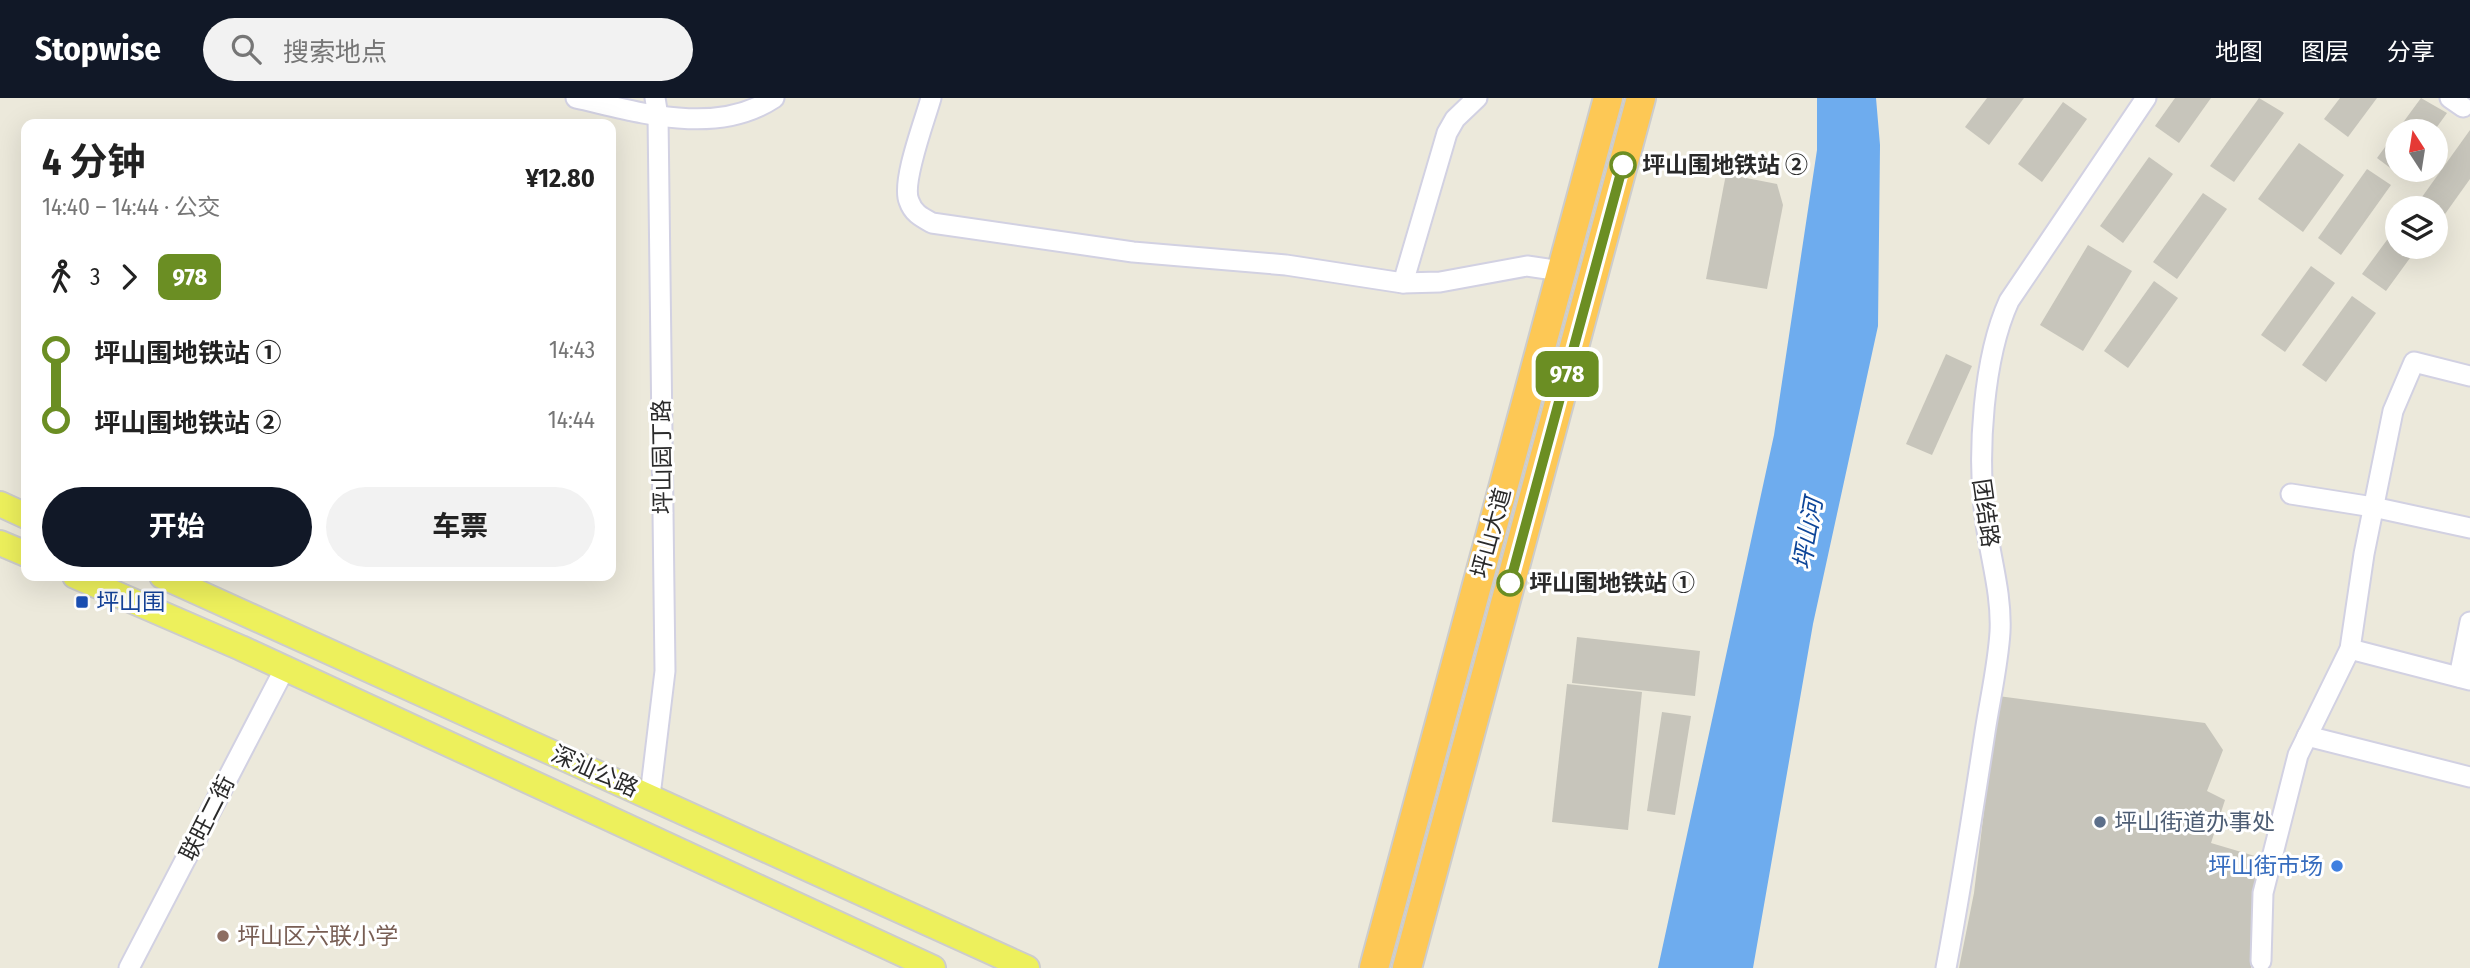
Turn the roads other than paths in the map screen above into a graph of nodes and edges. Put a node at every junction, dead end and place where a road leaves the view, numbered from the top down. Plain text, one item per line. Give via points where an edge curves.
1 (576, 98) edge
2 (774, 98) edge
3 (931, 98) edge
4 (1608, 98) edge
5 (1641, 98) edge
6 (2146, 98) edge
7 (1468, 101) edge
8 (656, 107) edge
9 (1561, 271) junction
10 (1403, 283) junction
11 (2470, 376) edge
12 (2291, 494) dead end
13 (0, 504) edge
14 (2373, 507) junction
15 (21, 514) edge
16 (2470, 528) edge
17 (0, 543) edge
18 (21, 552) edge
19 (86, 581) edge
20 (173, 581) edge
21 (2470, 622) edge
22 (2350, 649) junction
23 (285, 668) junction
24 (2464, 679) edge
25 (2307, 736) junction
26 (2470, 778) edge
27 (650, 796) junction
28 (2261, 961) dead end
29 (129, 968) edge
30 (933, 968) edge
31 (1027, 968) edge
32 (1374, 968) edge
33 (1407, 968) edge
34 (1946, 968) edge

1 - 8 street
2 - 8 street via 699,120
3 - 10 street via 907,198 916,215 932,223
4 - 9 highway, 坪山大道
5 - 33 highway, 坪山大道
6 - 34 street, 团结路 via 2009,301 1997,331 1980,462 2000,633
7 - 10 street via 1447,133
8 - 27 street, 坪山园丁路 via 665,671
9 - 10 street via 1527,266 1440,282
9 - 32 highway, 坪山大道
11 - 14 street via 2414,362 2393,411
12 - 14 street
13 - 15 main road
14 - 16 street
14 - 22 street
17 - 18 main road
19 - 23 main road, 深汕公路
20 - 27 main road, 深汕公路
21 - 24 street
22 - 24 street
22 - 25 street
23 - 29 street, 联旺二街
23 - 30 main road, 深汕公路
25 - 26 street
25 - 28 street via 2298,755 2263,892
27 - 31 main road, 深汕公路

